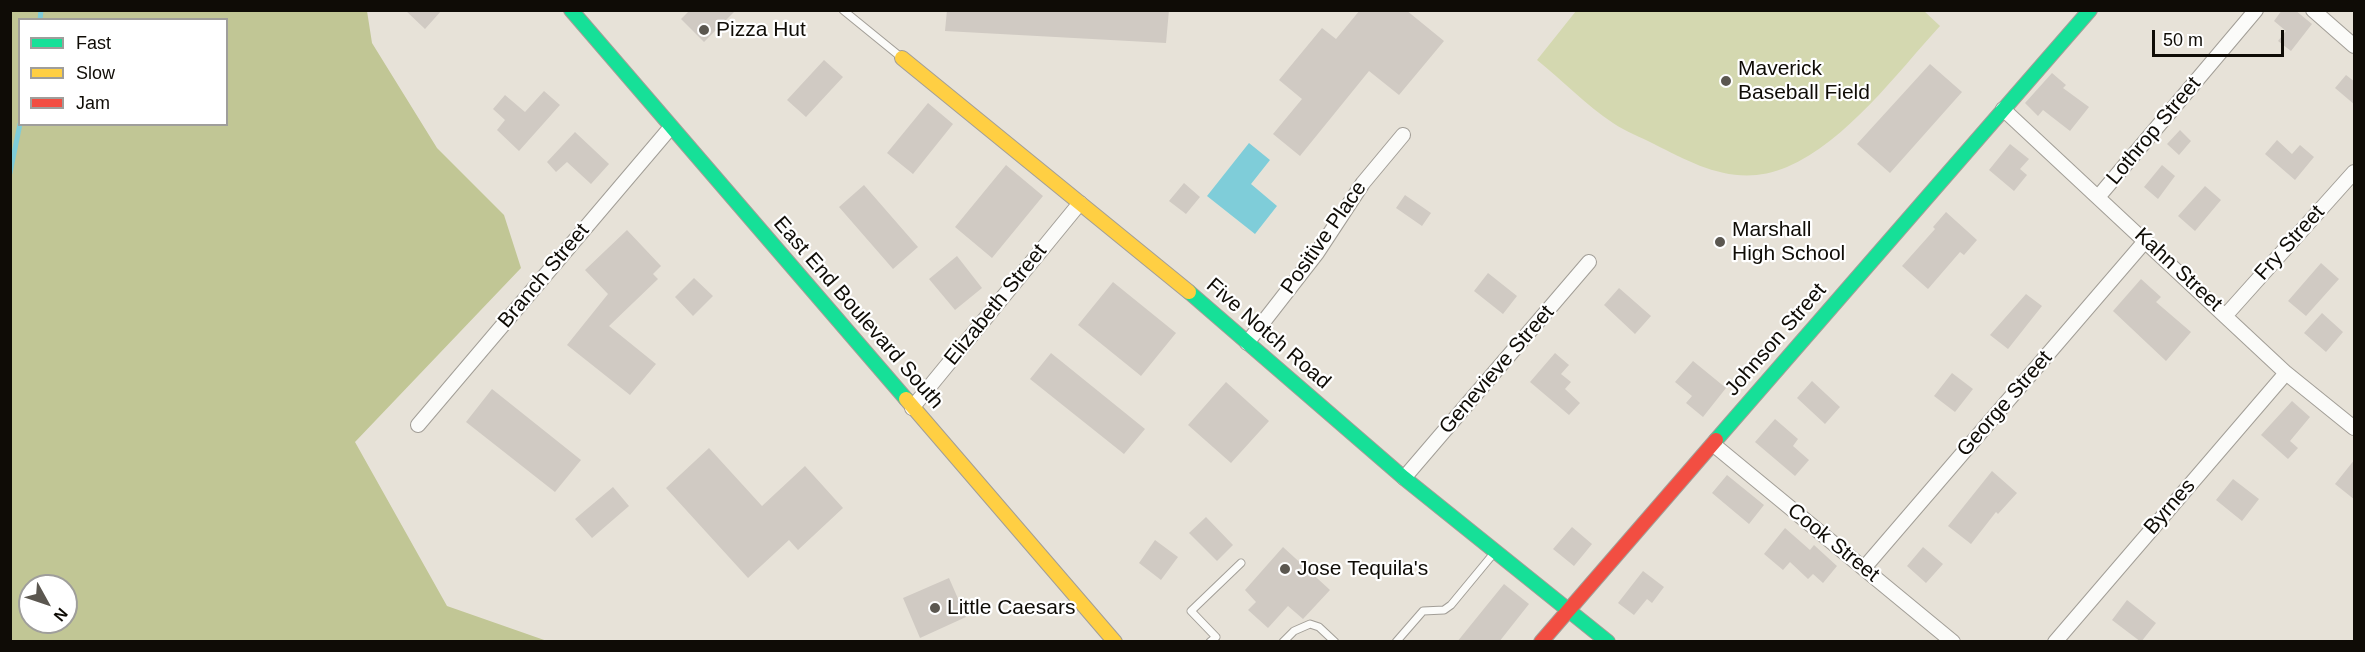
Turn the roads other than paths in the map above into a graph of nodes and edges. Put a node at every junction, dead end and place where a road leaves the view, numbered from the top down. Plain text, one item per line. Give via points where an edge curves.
1 (571, 10) edge
2 (843, 10) edge
3 (2256, 10) edge
4 (2313, 10) edge
5 (2082, 13) edge
6 (2355, 46) edge
7 (902, 58) joint
8 (2003, 109) junction
9 (671, 127) junction
10 (1403, 135) dead end
11 (2355, 172) edge
12 (2099, 196) junction
13 (1080, 203) junction
14 (2146, 240) junction
15 (1589, 262) dead end
16 (2226, 315) junction
17 (1247, 343) junction
18 (2286, 373) junction
19 (912, 408) junction
20 (418, 425) dead end
21 (2355, 428) edge
22 (1713, 445) junction
23 (1404, 478) junction
24 (1495, 551) junction
25 (1240, 563) dead end
26 (1864, 568) junction
27 (1569, 610) junction
28 (1215, 640) edge
29 (1115, 642) edge
30 (1283, 642) edge
31 (1335, 642) edge
32 (1396, 642) edge
33 (1541, 642) edge
34 (1608, 642) edge
35 (1953, 642) edge
36 (2055, 642) edge

1 - 9 main road, East End Boulevard South
2 - 7 lane
3 - 12 street, Lothrop Street
4 - 6 street
5 - 8 main road, Johnson Street
7 - 13 main road, Five Notch Road
8 - 12 street, Kahn Street
8 - 22 main road, Johnson Street
9 - 19 main road, East End Boulevard South
9 - 20 street, Branch Street
10 - 17 street, Positive Place via 1363,183 1317,253
11 - 16 street, Fry Street
12 - 14 street, Kahn Street
13 - 17 main road, Five Notch Road
13 - 19 street, Elizabeth Street
14 - 16 street, Kahn Street
14 - 26 street, George Street
15 - 23 street, Genevieve Street
16 - 18 street, Kahn Street
17 - 23 main road, Five Notch Road
18 - 21 street, Kahn Street
18 - 36 street, Byrnes
19 - 29 main road, East End Boulevard South
22 - 26 street, Cook Street
22 - 27 main road, Johnson Street
23 - 24 main road, Five Notch Road
24 - 27 main road, Five Notch Road
24 - 32 lane via 1451,605 1444,610 1423,611
25 - 28 lane via 1191,611
26 - 35 street, Cook Street
27 - 33 main road, Johnson Street
27 - 34 main road, Five Notch Road
30 - 31 lane via 1294,631 1310,624

